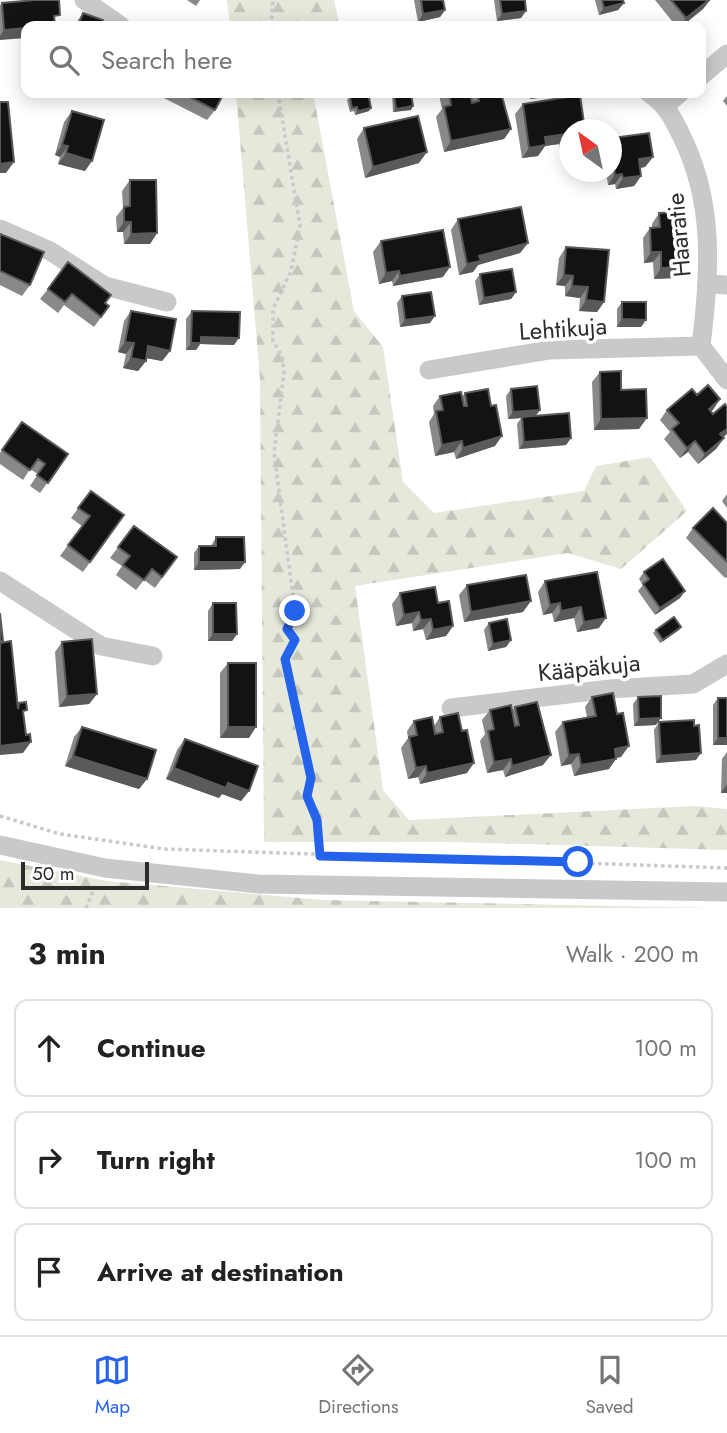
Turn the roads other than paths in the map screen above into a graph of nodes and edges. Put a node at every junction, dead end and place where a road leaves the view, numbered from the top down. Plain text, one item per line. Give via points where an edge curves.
1 (84, 0) edge
2 (114, 21) edge
3 (727, 54) edge
4 (706, 72) edge
5 (673, 99) edge
6 (0, 229) edge
7 (718, 285) edge
8 (167, 302) dead end
9 (701, 346) junction
10 (429, 370) dead end
11 (727, 380) edge
12 (0, 581) edge
13 (153, 656) dead end
14 (727, 664) edge
15 (451, 708) dead end
16 (0, 845) edge
17 (727, 892) edge

1 - 2 street
3 - 4 street
5 - 7 street, Haaratie via 707,211
6 - 8 street via 50,251 104,286
7 - 9 street, Haaratie
9 - 10 street, Lehtikuja via 550,350
9 - 11 street
12 - 13 street via 101,646
14 - 15 street, Kääpäkuja via 693,684
16 - 17 street via 105,868 258,884

